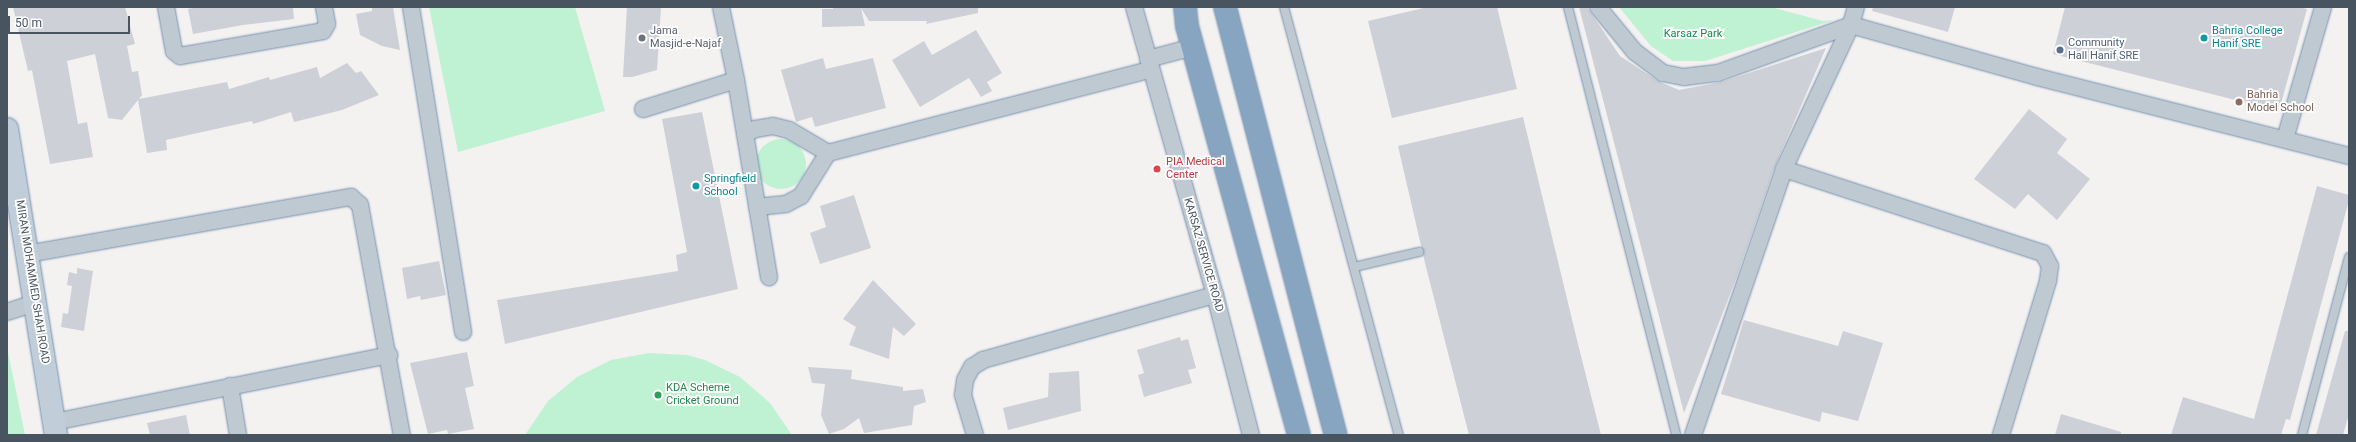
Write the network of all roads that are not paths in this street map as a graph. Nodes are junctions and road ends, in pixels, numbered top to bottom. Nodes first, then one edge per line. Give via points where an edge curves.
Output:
1 (166, 7) edge
2 (324, 7) edge
3 (411, 7) edge
4 (721, 7) edge
5 (1134, 7) edge
6 (1225, 7) edge
7 (1284, 7) edge
8 (1568, 7) edge
9 (1598, 7) edge
10 (1856, 7) edge
11 (2323, 7) edge
12 (1186, 22) edge
13 (1851, 25) junction
14 (1149, 65) junction
15 (736, 80) junction
16 (642, 109) dead end
17 (7, 129) edge
18 (745, 134) junction
19 (2285, 139) junction
20 (828, 153) junction
21 (2349, 156) edge
22 (1784, 170) junction
23 (757, 208) junction
24 (1419, 252) dead end
25 (27, 254) junction
26 (2349, 257) edge
27 (1354, 267) junction
28 (769, 277) dead end
29 (1215, 295) junction
30 (35, 304) junction
31 (7, 312) edge
32 (463, 332) dead end
33 (389, 355) junction
34 (230, 386) junction
35 (55, 429) edge
36 (238, 435) edge
37 (402, 435) edge
38 (975, 435) edge
39 (1251, 435) edge
40 (1299, 435) edge
41 (1336, 435) edge
42 (1399, 435) edge
43 (1676, 435) edge
44 (1693, 435) edge
45 (2002, 435) edge
46 (2302, 435) edge

1 - 2 street via 174,51 180,56 323,31 327,24
3 - 32 street
4 - 15 street
5 - 14 street, KARSAZ SERVICE ROAD
6 - 41 highway
7 - 27 lane
8 - 43 lane
9 - 13 street via 1634,52 1663,73 1684,77 1718,72
10 - 13 street
11 - 19 street
12 - 14 street
12 - 40 highway
13 - 19 street via 2037,77
13 - 22 street
14 - 20 street
14 - 29 street, KARSAZ SERVICE ROAD
15 - 16 street
15 - 18 street
17 - 25 street, MIRAN MOHAMMED SHAH ROAD
18 - 20 street via 755,129 773,126 788,130
18 - 23 street
19 - 21 street
20 - 23 street via 801,196 786,204
22 - 44 street
22 - 45 street via 2043,253 2050,266 2048,281
23 - 28 street
24 - 27 lane
25 - 30 street, MIRAN MOHAMMED SHAH ROAD
25 - 33 street via 351,197 360,205
26 - 46 lane
27 - 42 lane
29 - 38 street via 983,360 972,367 965,380 963,395
29 - 39 street, KARSAZ SERVICE ROAD
30 - 31 street
30 - 35 street, MIRAN MOHAMMED SHAH ROAD
33 - 34 street
33 - 37 street
34 - 35 street
34 - 36 street

